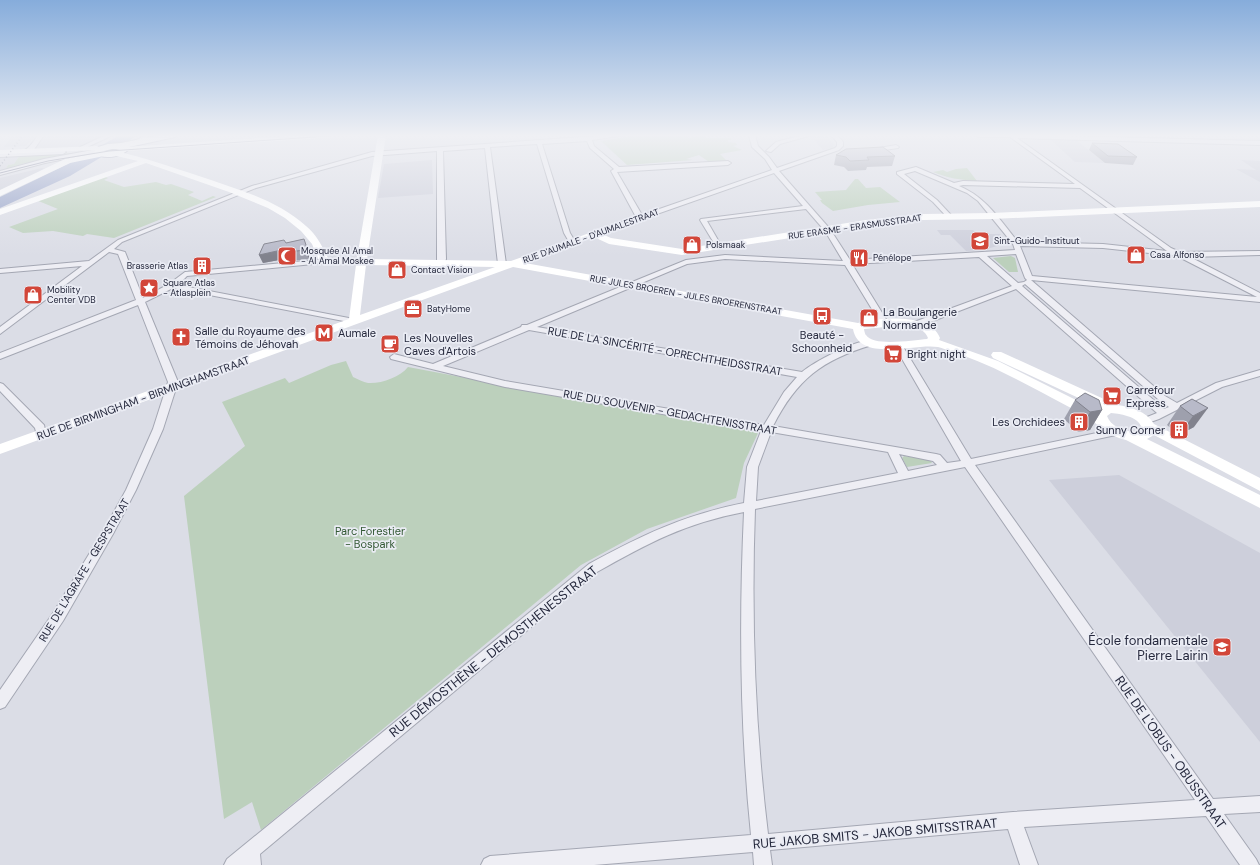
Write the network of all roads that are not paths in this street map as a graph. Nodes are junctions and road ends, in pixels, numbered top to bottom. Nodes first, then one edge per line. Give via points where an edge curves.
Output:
1 (37, 175) edge
2 (102, 175) edge
3 (189, 175) edge
4 (296, 175) edge
5 (376, 175) edge
6 (440, 175) edge
7 (491, 175) edge
8 (549, 175) edge
9 (616, 175) edge
10 (761, 175) edge
11 (781, 175) edge
12 (902, 175) edge
13 (931, 175) edge
14 (1065, 175) edge
15 (954, 185) junction
16 (1080, 186) junction
17 (0, 193) edge
18 (239, 193) junction
19 (1260, 204) edge
20 (808, 207) junction
21 (1115, 211) junction
22 (0, 212) edge
23 (949, 216) junction
24 (992, 216) junction
25 (641, 218) junction
26 (828, 230) junction
27 (595, 234) junction
28 (575, 242) junction
29 (1016, 244) junction
30 (719, 247) junction
31 (108, 250) junction
32 (1019, 252) junction
33 (1256, 253) edge
34 (980, 254) junction
35 (1177, 254) junction
36 (684, 257) junction
37 (1260, 257) edge
38 (324, 261) junction
39 (362, 261) junction
40 (848, 262) junction
41 (91, 263) junction
42 (441, 263) junction
43 (479, 264) junction
44 (502, 264) junction
45 (514, 264) junction
46 (0, 271) edge
47 (482, 275) junction
48 (1028, 280) junction
49 (630, 285) junction
50 (172, 286) junction
51 (1016, 286) junction
52 (1260, 296) edge
53 (1260, 300) edge
54 (141, 301) junction
55 (354, 321) junction
56 (885, 324) junction
57 (917, 324) junction
58 (525, 327) junction
59 (858, 327) junction
60 (0, 331) edge
61 (931, 338) junction
62 (869, 343) junction
63 (898, 345) junction
64 (0, 356) edge
65 (394, 357) dead end
66 (435, 366) junction
67 (1260, 373) edge
68 (804, 375) junction
69 (0, 386) edge
70 (171, 387) junction
71 (1175, 406) junction
72 (1112, 408) junction
73 (1163, 413) junction
74 (1101, 420) junction
75 (1147, 424) junction
76 (768, 429) junction
77 (1116, 432) junction
78 (41, 434) junction
79 (1131, 437) junction
80 (0, 449) edge
81 (892, 450) junction
82 (968, 462) junction
83 (944, 467) junction
84 (905, 476) junction
85 (1260, 484) edge
86 (1260, 502) edge
87 (750, 505) junction
88 (0, 702) edge
89 (1260, 804) edge
90 (1211, 808) junction
91 (1013, 820) junction
92 (760, 843) junction
93 (251, 858) edge
94 (232, 865) edge
95 (490, 865) edge
96 (763, 865) edge
97 (1029, 865) edge
98 (1250, 865) edge

1 - 17 street
2 - 22 street
3 - 18 street
4 - 18 street
5 - 39 street
6 - 42 street
7 - 44 street
8 - 28 street via 567,232 570,239
9 - 25 street
10 - 25 street, RUE D'AUMALE - D'AUMALESTRAAT
11 - 20 street
12 - 23 street via 935,201
13 - 15 street
14 - 16 street
15 - 16 street via 963,183
15 - 24 street via 980,200
16 - 21 street
18 - 31 street via 127,237
18 - 38 street via 268,204 294,220 313,240
19 - 21 street, RUE ERASME - ERASMUSSTRAAT
20 - 26 street
20 - 30 street via 703,220
21 - 24 street, RUE ERASME - ERASMUSSTRAAT
21 - 35 street
23 - 24 street, RUE ERASME - ERASMUSSTRAAT
23 - 26 street, RUE ERASME - ERASMUSSTRAAT via 900,219
24 - 29 street
25 - 27 street, RUE D'AUMALE - D'AUMALESTRAAT
26 - 30 street, RUE ERASME - ERASMUSSTRAAT
26 - 40 street
27 - 28 street, RUE D'AUMALE - D'AUMALESTRAAT
27 - 36 street, RUE ERASME - ERASMUSSTRAAT via 609,241
28 - 45 street, RUE D'AUMALE - D'AUMALESTRAAT
29 - 32 street
29 - 35 street via 1103,246
30 - 36 street, RUE ERASME - ERASMUSSTRAAT
31 - 41 street
31 - 54 street via 120,252
32 - 34 street
32 - 48 street
33 - 35 street
33 - 37 street
34 - 40 street
34 - 51 street
35 - 52 street
36 - 40 street
36 - 49 street
38 - 39 street
38 - 50 street via 185,274
39 - 42 street
39 - 55 street
40 - 56 street
41 - 46 street
41 - 60 street
42 - 43 street
43 - 44 street
43 - 47 street via 484,269
44 - 45 street
45 - 47 street, RUE D'AUMALE - D'AUMALESTRAAT
45 - 49 street, RUE JULES BROEREN - JULES BROERENSTRAAT
47 - 55 street, RUE D'AUMALE - D'AUMALESTRAAT
48 - 51 street
48 - 53 street
48 - 71 street via 1162,398
49 - 58 street
49 - 59 street, RUE JULES BROEREN - JULES BROERENSTRAAT
50 - 54 street
50 - 55 street
51 - 57 street
51 - 73 street
54 - 64 street
54 - 70 street via 173,382
55 - 70 street, RUE DE BIRMINGHAM - BIRMINGHAMSTRAAT
56 - 57 street, RUE JULES BROEREN - JULES BROERENSTRAAT
56 - 59 street, RUE JULES BROEREN - JULES BROERENSTRAAT
57 - 61 street via 926,327
58 - 66 street
58 - 68 street, RUE DE LA SINCÉRITÉ - OPRECHTHEIDSSTRAAT
59 - 62 street via 860,337
61 - 63 street
61 - 72 street via 1006,358
61 - 74 street via 939,344 985,359
62 - 63 street
62 - 68 street via 828,359
63 - 82 street, RUE DE L'OBUS - OBUSSTRAAT
65 - 66 street, RUE DU SOUVENIR - GEDACHTENISSTRAAT
66 - 76 street, RUE DU SOUVENIR - GEDACHTENISSTRAAT via 505,384
67 - 71 street via 1219,385
68 - 76 street via 781,403
69 - 78 street via 40,427
70 - 78 street, RUE DE BIRMINGHAM - BIRMINGHAMSTRAAT
70 - 88 street, RUE DE L'AGRAFE - GESPSTRAAT via 158,429 131,490 109,531 58,617
71 - 73 street
72 - 74 street via 1100,414
72 - 75 street via 1126,411
73 - 75 street
74 - 77 street
75 - 79 street via 1147,434
75 - 85 street
76 - 81 street, RUE DU SOUVENIR - GEDACHTENISSTRAAT
76 - 87 street via 753,465
77 - 79 street
77 - 82 street, RUE DÉMOSTHÈNE - DEMOSTHENESSTRAAT
78 - 80 street, RUE DE BIRMINGHAM - BIRMINGHAMSTRAAT
79 - 86 street
81 - 83 street, RUE DU SOUVENIR - GEDACHTENISSTRAAT via 936,458
81 - 84 street
82 - 83 street, RUE DÉMOSTHÈNE - DEMOSTHENESSTRAAT
82 - 90 street, RUE DE L'OBUS - OBUSSTRAAT
83 - 84 street, RUE DÉMOSTHÈNE - DEMOSTHENESSTRAAT
84 - 87 street, RUE DÉMOSTHÈNE - DEMOSTHENESSTRAAT
87 - 92 street via 748,625 751,719
87 - 93 street, RUE DÉMOSTHÈNE - DEMOSTHENESSTRAAT via 714,512 675,526 637,543 593,568 312,798
89 - 90 street, RUE JAKOB SMITS - JAKOB SMITSSTRAAT
90 - 91 street, RUE JAKOB SMITS - JAKOB SMITSSTRAAT
90 - 98 street, RUE DE L'OBUS - OBUSSTRAAT
91 - 92 street, RUE JAKOB SMITS - JAKOB SMITSSTRAAT
91 - 97 street
92 - 95 street, RUE JAKOB SMITS - JAKOB SMITSSTRAAT
92 - 96 street
93 - 94 street, RUE DÉMOSTHÈNE - DEMOSTHENESSTRAAT

